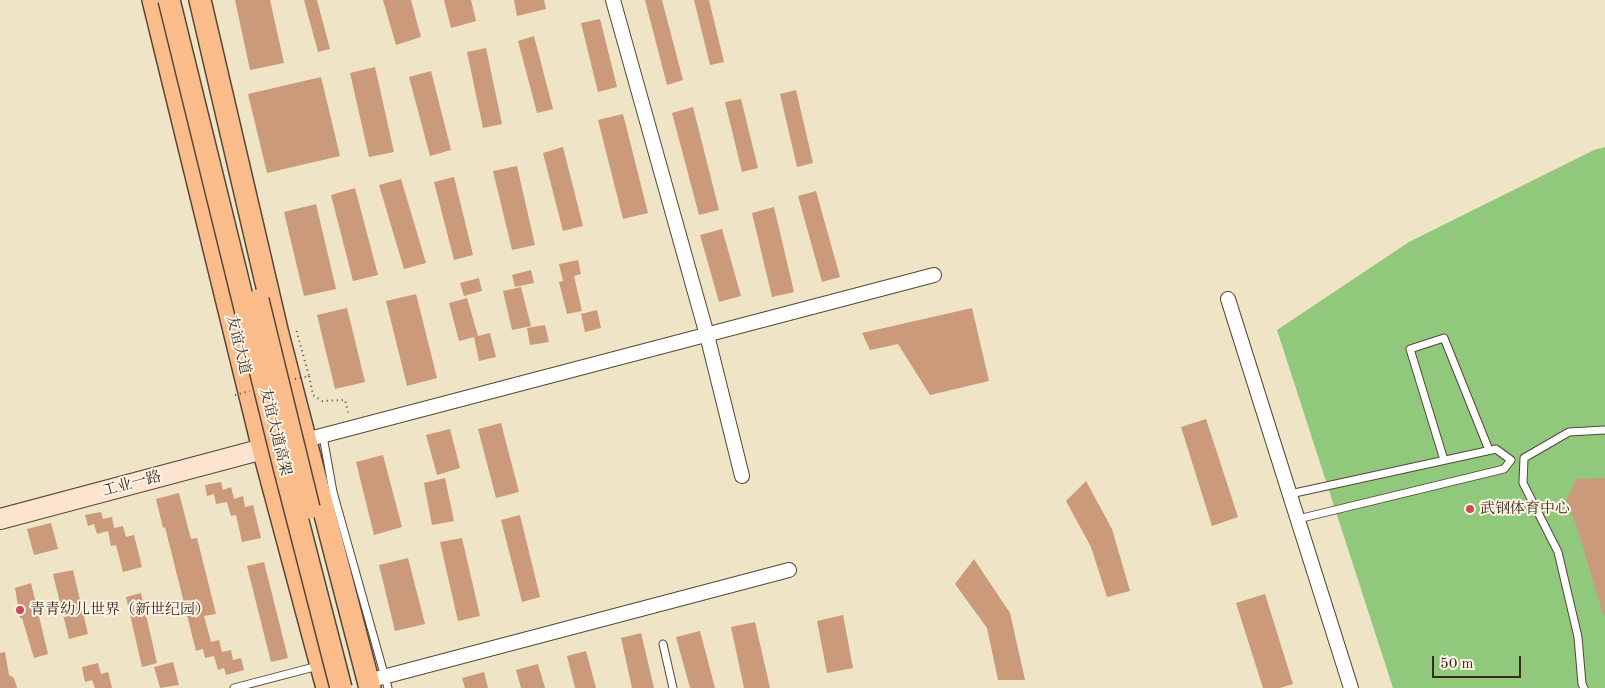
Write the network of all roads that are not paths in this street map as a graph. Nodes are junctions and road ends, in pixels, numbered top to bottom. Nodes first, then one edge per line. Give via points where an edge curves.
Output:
1 (154, 0) edge
2 (169, 0) edge
3 (613, 0) edge
4 (197, 1) edge
5 (934, 275) dead end
6 (1228, 299) dead end
7 (707, 335) junction
8 (1605, 430) edge
9 (315, 438) junction
10 (263, 449) junction
11 (1489, 450) junction
12 (1524, 458) junction
13 (1444, 460) junction
14 (1511, 460) junction
15 (742, 476) dead end
16 (1290, 494) junction
17 (0, 519) edge
18 (1298, 519) junction
19 (789, 570) dead end
20 (663, 644) dead end
21 (321, 665) junction
22 (373, 684) edge
23 (234, 688) edge
24 (327, 688) edge
25 (341, 688) edge
26 (673, 688) edge
27 (1351, 688) edge
28 (1584, 688) edge

1 - 10 main road, 友谊大道
2 - 25 main road, 友谊大道高架, bridge
3 - 7 street
4 - 9 main road via 278,334
4 - 22 main road, 友谊大道高架, bridge
5 - 7 street
6 - 16 street
7 - 9 street
7 - 15 street
8 - 12 lane via 1570,432
9 - 10 street
9 - 22 main road
10 - 17 main road, 工业一路
10 - 21 main road, 友谊大道
11 - 13 lane
11 - 13 lane via 1444,338 1410,349
11 - 14 lane via 1496,449
12 - 14 lane
12 - 28 lane via 1523,483 1558,552 1578,637
13 - 16 lane
14 - 18 lane via 1504,468
16 - 18 street
18 - 27 street
19 - 22 street
20 - 26 lane
21 - 23 lane
21 - 24 main road, 友谊大道

